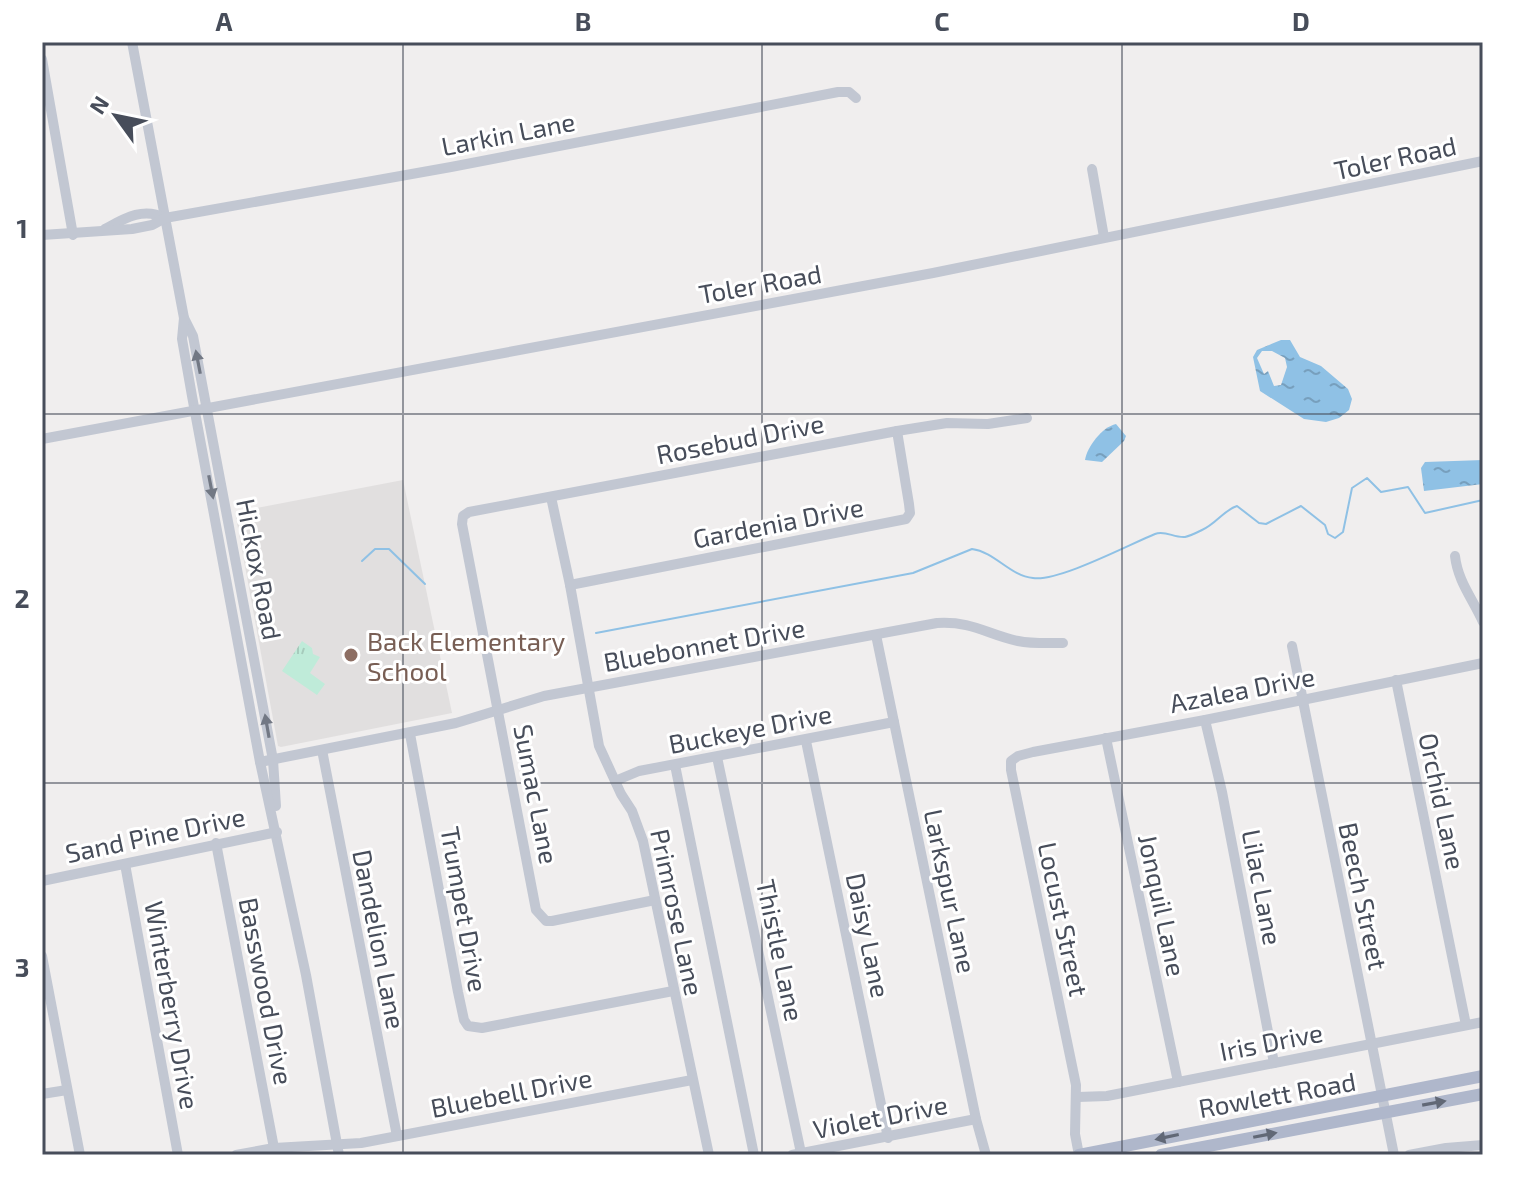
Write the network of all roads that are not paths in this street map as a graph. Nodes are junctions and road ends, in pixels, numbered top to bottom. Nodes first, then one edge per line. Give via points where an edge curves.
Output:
1 (132, 42) edge
2 (42, 59) edge
3 (856, 98) dead end
4 (1483, 161) edge
5 (1092, 169) dead end
6 (165, 218) junction
7 (42, 235) edge
8 (73, 235) junction
9 (1104, 237) junction
10 (201, 410) junction
11 (1027, 418) dead end
12 (897, 431) junction
13 (42, 439) edge
14 (551, 497) junction
15 (463, 516) joint
16 (1455, 556) dead end
17 (234, 584) junction
18 (570, 585) junction
19 (232, 602) junction
20 (1483, 622) edge
21 (876, 635) junction
22 (1063, 643) dead end
23 (1292, 646) dead end
24 (1483, 663) edge
25 (257, 673) junction
26 (1396, 680) junction
27 (587, 687) junction
28 (1301, 699) junction
29 (498, 708) junction
30 (1205, 720) junction
31 (894, 722) junction
32 (410, 734) junction
33 (1106, 738) junction
34 (806, 741) junction
35 (322, 750) junction
36 (717, 757) junction
37 (273, 760) junction
38 (1011, 761) joint
39 (260, 762) junction
40 (675, 765) junction
41 (615, 781) junction
42 (277, 832) junction
43 (216, 843) junction
44 (125, 864) junction
45 (42, 881) edge
46 (655, 900) junction
47 (42, 956) edge
48 (673, 991) junction
49 (1483, 1022) edge
50 (1466, 1025) junction
51 (1372, 1044) junction
52 (1274, 1063) junction
53 (1483, 1076) edge
54 (692, 1080) junction
55 (1178, 1082) junction
56 (67, 1090) junction
57 (1077, 1091) junction
58 (42, 1094) edge
59 (1483, 1094) edge
60 (1381, 1097) junction
61 (1385, 1112) junction
62 (976, 1119) junction
63 (397, 1136) junction
64 (888, 1138) junction
65 (1483, 1145) edge
66 (274, 1148) junction
67 (339, 1151) edge
68 (797, 1154) edge
69 (80, 1155) edge
70 (178, 1155) edge
71 (236, 1155) edge
72 (709, 1155) edge
73 (754, 1155) edge
74 (986, 1155) edge
75 (1079, 1155) edge
76 (1161, 1155) edge
77 (1394, 1155) edge
78 (1409, 1155) edge

1 - 6 street, Hickox Road
2 - 8 street
3 - 6 street, Larkin Lane via 838,92
4 - 9 street, Toler Road
5 - 9 street
6 - 8 street, Larkin Lane via 153,212 129,215 104,230
6 - 10 street, Hickox Road via 184,318 193,336
7 - 8 street, Larkin Lane
9 - 10 street, Toler Road
10 - 13 street, Toler Road
10 - 17 street, Hickox Road
11 - 12 street, Rosebud Drive
12 - 14 street, Rosebud Drive
12 - 18 street, Gardenia Drive via 910,513 901,521
14 - 15 street, Rosebud Drive
14 - 18 street, Primrose Lane
15 - 29 street, Sumac Lane
16 - 20 street
17 - 19 street, Hickox Road
17 - 25 street, Hickox Road
18 - 27 street, Primrose Lane
19 - 25 street via 246,668
19 - 39 street, Hickox Road
21 - 22 street, Bluebonnet Drive via 956,622 1014,640
21 - 27 street, Bluebonnet Drive
21 - 31 street, Larkspur Lane
23 - 28 street, Beech Street
24 - 26 street, Azalea Drive
37 -> 25 street, Hickox Road
26 - 28 street, Azalea Drive
26 - 50 street, Orchid Lane
27 - 29 street, Bluebonnet Drive
27 - 41 street, Primrose Lane via 599,746
28 - 30 street, Azalea Drive
28 - 51 street, Beech Street
29 - 32 street, Bluebonnet Drive
29 - 46 street, Sumac Lane via 541,917 552,921
30 - 33 street, Azalea Drive
30 - 52 street, Lilac Lane
31 - 34 street, Buckeye Drive
31 - 62 street, Larkspur Lane
32 - 35 street, Bluebonnet Drive
32 - 48 street, Trumpet Drive via 468,1026 482,1028
33 - 38 street, Azalea Drive
33 - 55 street, Jonquil Lane
34 - 36 street, Buckeye Drive
34 - 64 street, Daisy Lane
35 - 37 street, Bluebonnet Drive
35 - 63 street, Dandelion Lane
36 - 40 street, Buckeye Drive
36 - 68 street, Thistle Lane
37 - 39 street, Bluebonnet Drive
37 - 42 street, Hickox Road
38 - 57 street, Locust Street
39 - 42 street, Hickox Road
40 - 41 street, Buckeye Drive
40 - 73 street
41 - 46 street, Primrose Lane via 643,841
42 - 43 street, Sand Pine Drive
42 - 67 street, Hickox Road
43 - 44 street, Sand Pine Drive
43 - 66 street, Basswood Drive
44 - 45 street, Sand Pine Drive
44 - 70 street, Winterberry Drive
46 - 48 street, Primrose Lane
47 - 56 street
48 - 54 street, Primrose Lane
49 - 50 street, Iris Drive
50 - 51 street, Iris Drive
51 - 52 street, Iris Drive
51 - 60 street, Beech Street
52 - 55 street, Iris Drive
53 - 60 main road, Rowlett Road
54 - 63 street, Bluebell Drive
54 - 72 street, Primrose Lane
55 - 57 street, Iris Drive via 1107,1096
56 - 58 street
56 - 69 street
57 - 75 street, Locust Street
61 -> 59 main road, Rowlett Road
60 - 61 street, Beech Street
60 -> 75 main road, Rowlett Road
76 -> 61 main road, Rowlett Road
61 - 77 street, Beech Street
62 - 64 street, Violet Drive
62 - 74 street, Larkspur Lane
63 - 67 street, Bluebell Drive
64 - 68 street, Violet Drive
65 - 78 street
66 - 67 street, Bluebell Drive via 312,1144
66 - 71 street, Bluebell Drive

